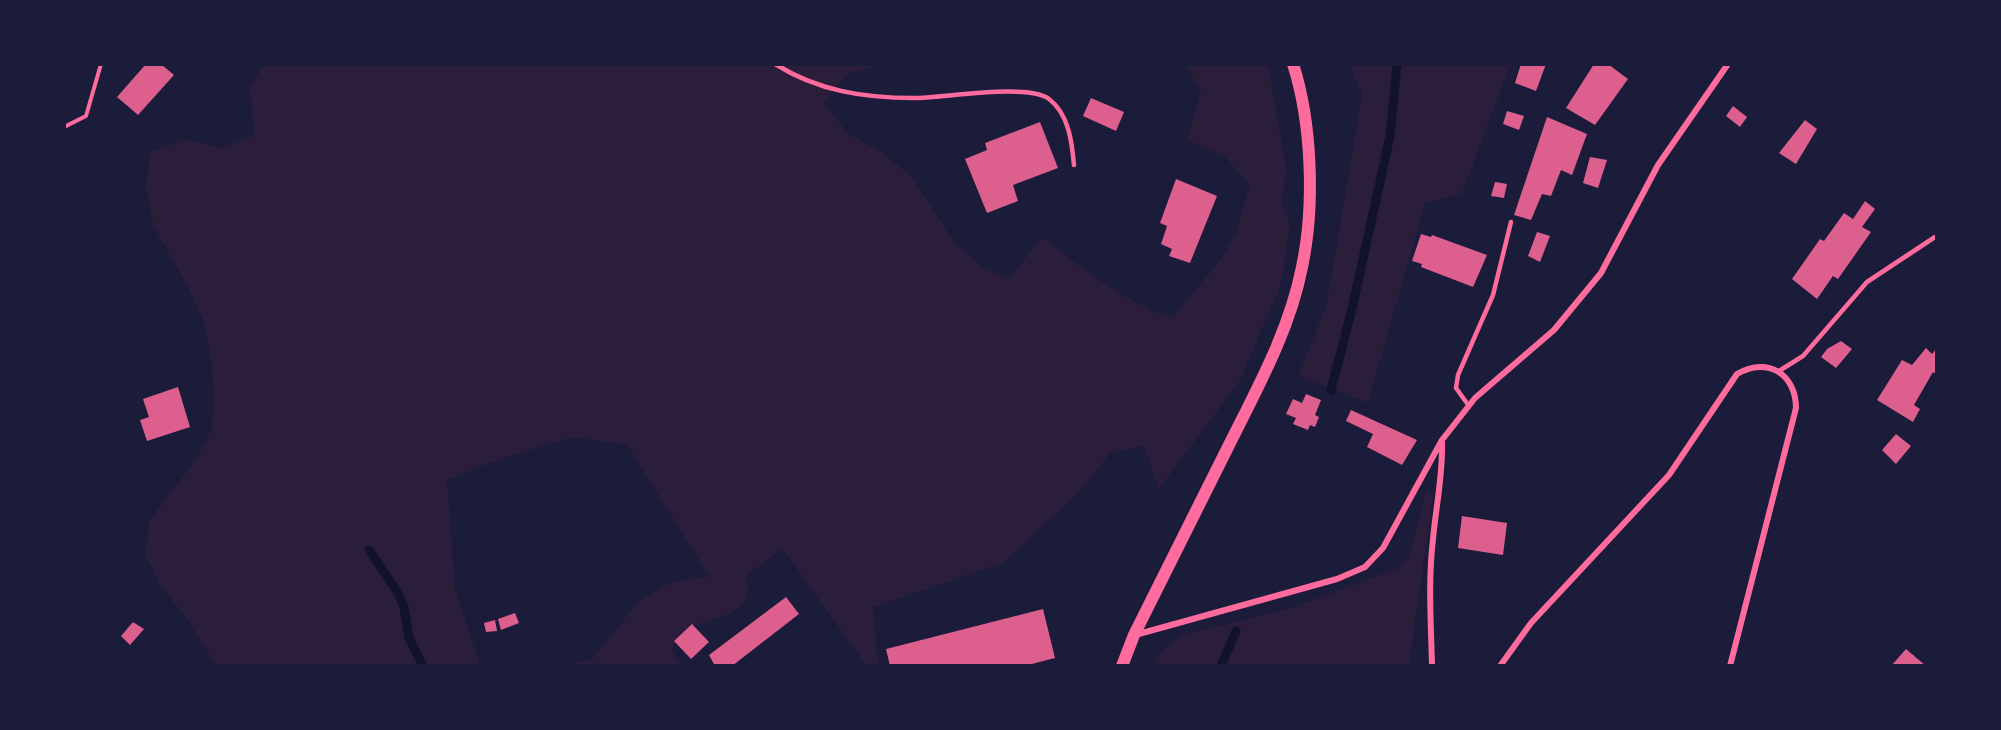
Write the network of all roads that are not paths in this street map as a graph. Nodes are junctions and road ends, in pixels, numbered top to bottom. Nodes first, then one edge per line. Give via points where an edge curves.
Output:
1 (775, 64) edge
2 (1293, 64) edge
3 (1728, 64) edge
4 (1074, 165) dead end
5 (1511, 222) dead end
6 (1935, 237) dead end
7 (1779, 371) junction
8 (1469, 406) junction
9 (1442, 440) junction
10 (1134, 635) junction
11 (1122, 666) edge
12 (1432, 666) edge
13 (1500, 666) edge
14 (1730, 666) edge

1 - 4 lane via 795,77 848,95 914,98 1030,92 1049,99 1063,114
2 - 10 main road via 1302,91 1309,157 1302,267 1282,334
3 - 8 street via 1658,165 1601,273 1554,330
5 - 8 lane via 1493,295 1458,375 1456,388
6 - 7 lane via 1867,282 1803,356
7 - 13 street via 1758,366 1737,374 1669,475 1531,623
7 - 14 street via 1793,387 1796,408
8 - 9 street
9 - 10 street via 1383,548 1365,567 1337,579
9 - 12 street via 1443,470 1432,541
10 - 11 main road

